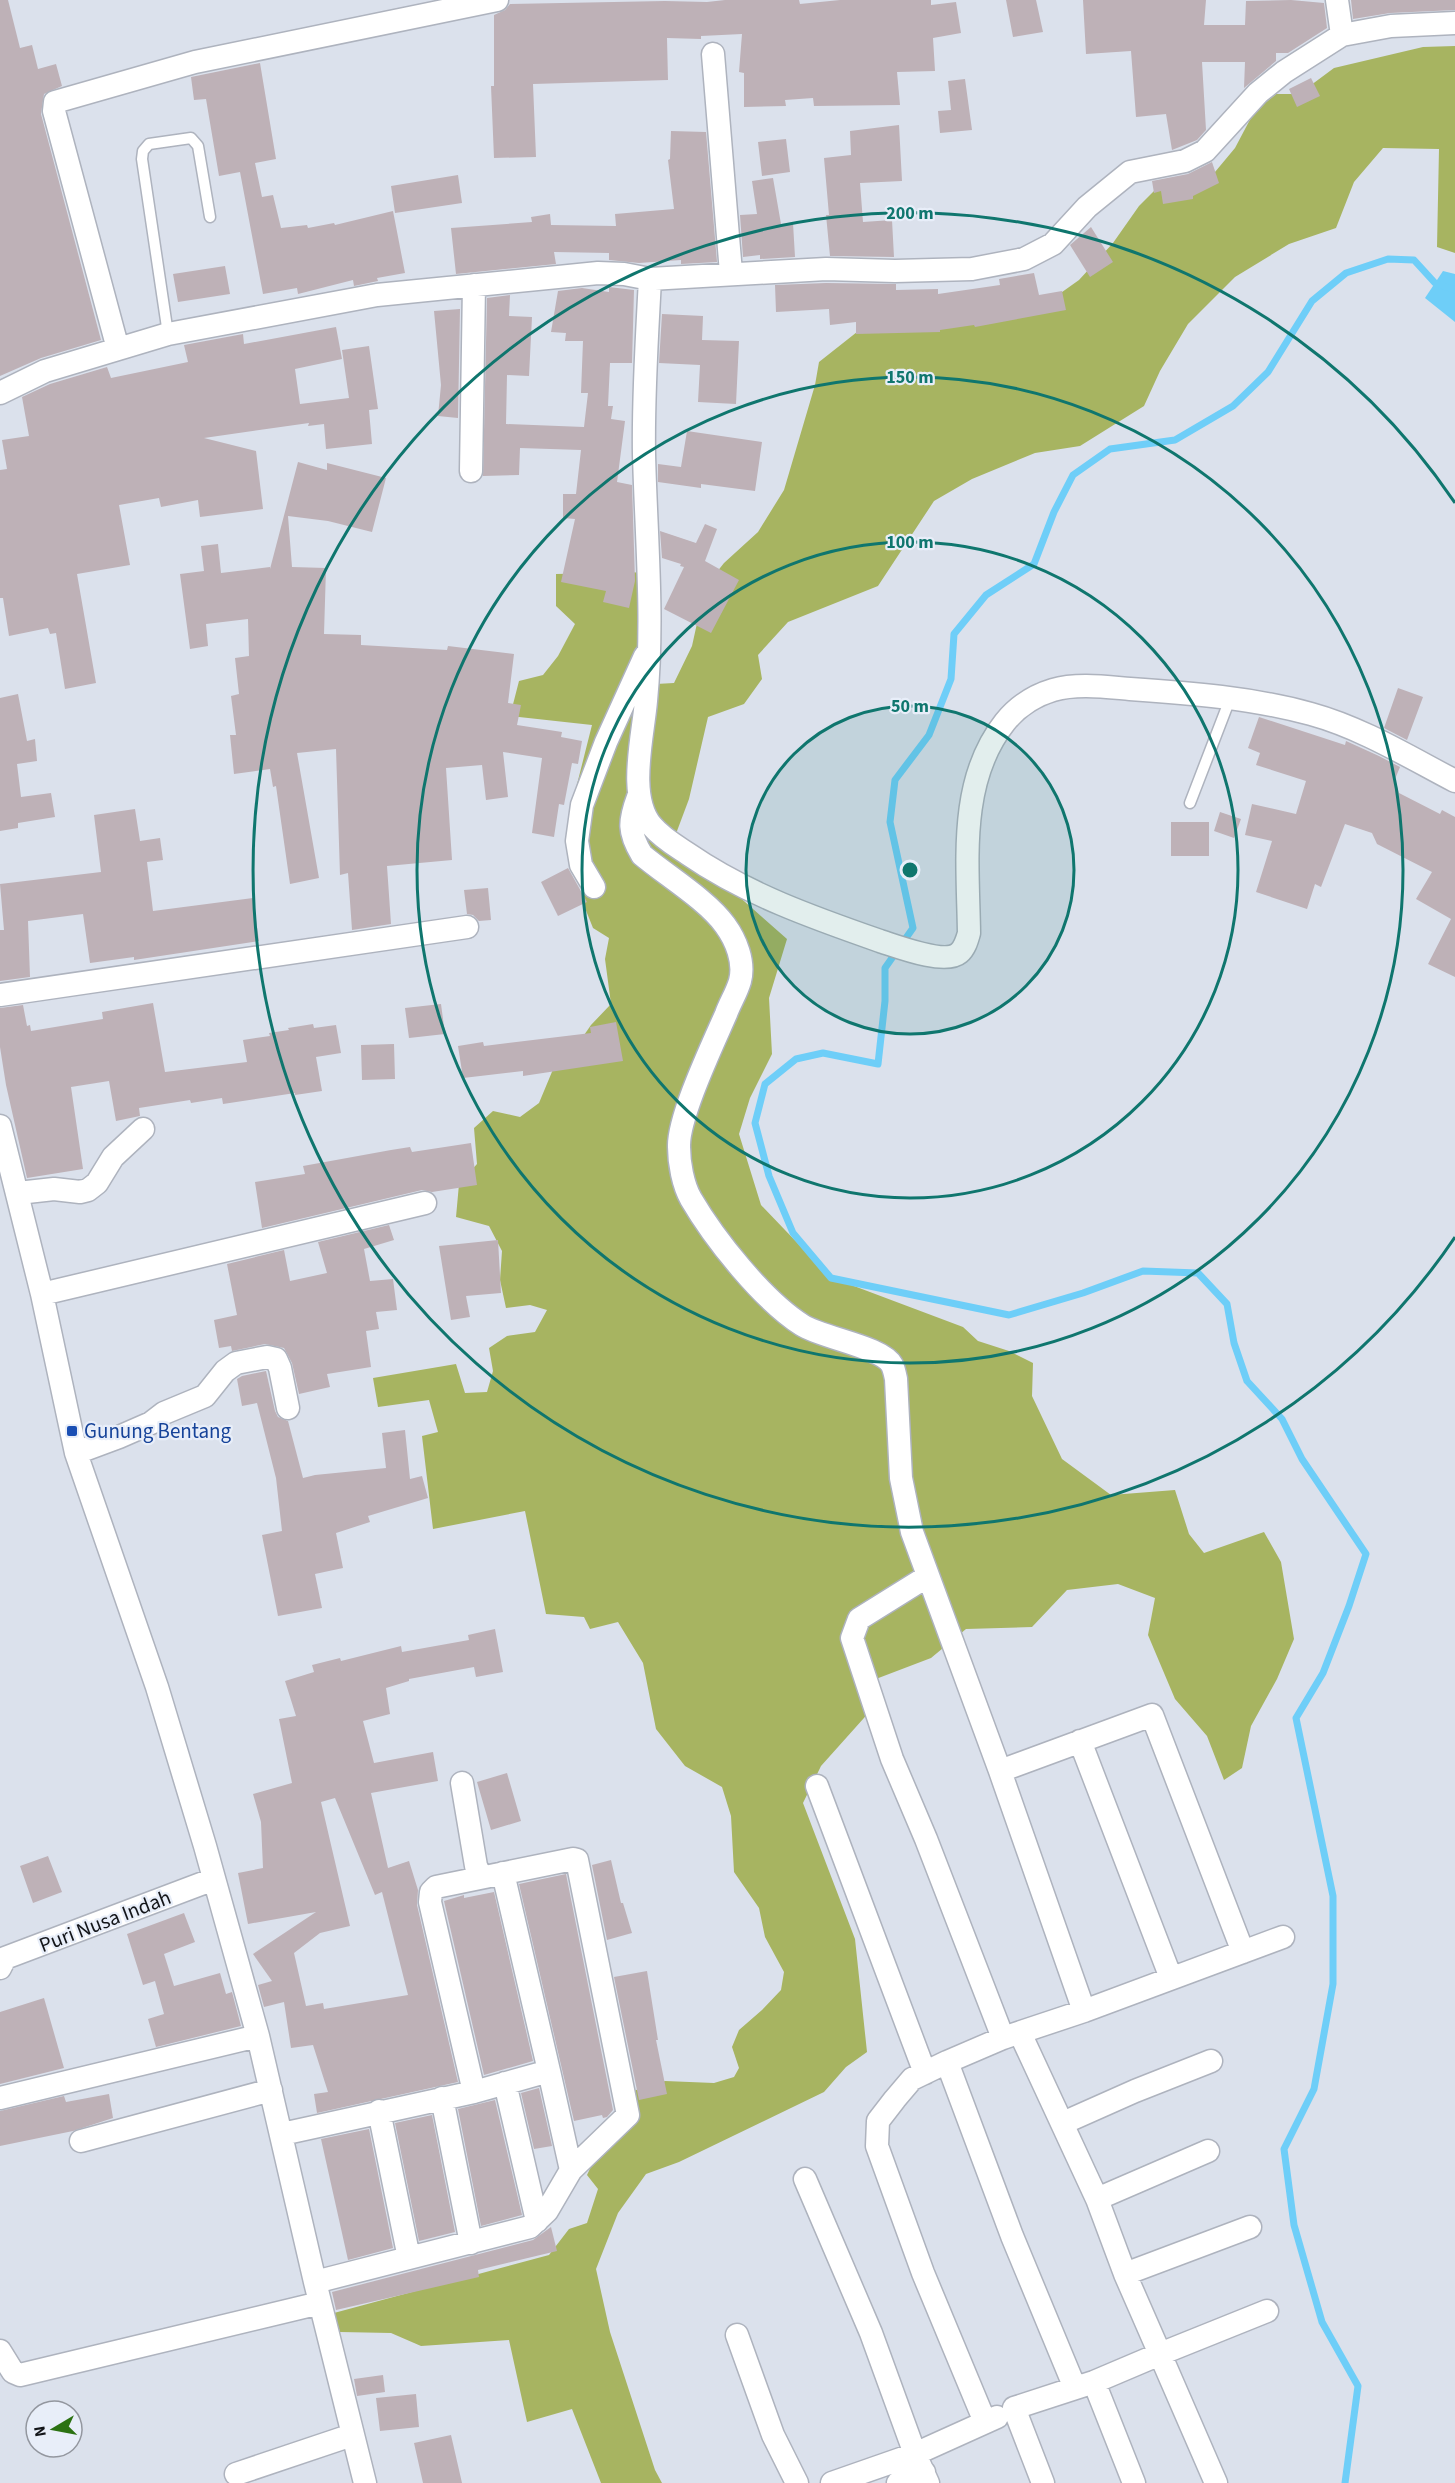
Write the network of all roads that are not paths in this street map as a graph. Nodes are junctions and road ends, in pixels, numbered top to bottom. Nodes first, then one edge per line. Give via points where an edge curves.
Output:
1 (497, 0) edge
2 (1337, 0) edge
3 (1455, 23) edge
4 (1342, 35) junction
5 (712, 54) dead end
6 (210, 217) dead end
7 (731, 273) junction
8 (650, 279) junction
9 (474, 285) junction
10 (168, 334) junction
11 (118, 349) junction
12 (0, 393) edge
13 (471, 471) dead end
14 (649, 647) junction
15 (1230, 699) junction
16 (1455, 781) edge
17 (638, 797) junction
18 (1190, 803) dead end
19 (594, 887) dead end
20 (467, 927) dead end
21 (0, 995) edge
22 (0, 1126) edge
23 (143, 1130) dead end
24 (18, 1193) junction
25 (424, 1203) dead end
26 (42, 1294) junction
27 (288, 1408) dead end
28 (76, 1453) junction
29 (928, 1576) junction
30 (1080, 1741) junction
31 (1000, 1771) junction
32 (462, 1783) dead end
33 (817, 1786) dead end
34 (503, 1873) junction
35 (481, 1877) junction
36 (214, 1879) junction
37 (1283, 1937) dead end
38 (1243, 1952) junction
39 (2, 1959) edge
40 (1171, 1978) junction
41 (1084, 2011) junction
42 (1012, 2035) junction
43 (258, 2036) junction
44 (1211, 2061) dead end
45 (947, 2062) junction
46 (549, 2071) junction
47 (925, 2073) junction
48 (504, 2083) junction
49 (271, 2090) junction
50 (474, 2092) junction
51 (0, 2098) edge
52 (442, 2098) junction
53 (379, 2111) junction
54 (1062, 2123) junction
55 (282, 2134) junction
56 (81, 2141) dead end
57 (1208, 2151) dead end
58 (571, 2170) junction
59 (805, 2178) dead end
60 (1097, 2199) junction
61 (537, 2221) junction
62 (1250, 2227) dead end
63 (471, 2243) junction
64 (409, 2258) junction
65 (1125, 2274) junction
66 (317, 2293) junction
67 (1267, 2311) dead end
68 (737, 2335) dead end
69 (0, 2351) edge
70 (1160, 2354) junction
71 (1085, 2385) junction
72 (1014, 2408) junction
73 (985, 2422) junction
74 (352, 2435) junction
75 (922, 2470) edge
76 (236, 2474) dead end
77 (365, 2483) edge
78 (796, 2483) edge
79 (832, 2483) edge
80 (898, 2483) edge
81 (1043, 2483) edge
82 (1134, 2483) edge
83 (1216, 2483) edge

1 - 11 street via 195,63 55,102 54,111
2 - 4 street
3 - 4 street via 1391,26
4 - 7 street via 1258,93 1205,151 1185,161 1130,172 1087,207 1053,244 1024,260 972,269
5 - 7 street
6 - 10 lane via 195,142 191,138 148,144 142,159
7 - 8 street
8 - 9 street via 598,273
8 - 14 street via 644,404
9 - 10 street via 377,295
9 - 13 street
10 - 11 street
11 - 12 street via 45,371
14 - 17 street
14 - 19 street via 582,805 577,841 581,864
15 - 16 street via 1311,714 1383,743
15 - 17 street via 1102,687 1056,689 1031,698 1004,724 981,764 970,812 969,933 954,957 920,953 881,941 766,898 664,838 651,825
15 - 18 lane
17 - 29 street via 630,822 642,855 710,908 726,925 740,952 741,979 684,1119 678,1145 689,1196 706,1224 786,1314 824,1337 867,1349 892,1364 901,1478 912,1532
20 - 21 street
22 - 24 street
23 - 24 street via 113,1158 88,1190
24 - 26 street
25 - 26 street
26 - 28 street
27 - 28 street via 276,1359 236,1363 205,1396 129,1433
28 - 36 street via 158,1688
29 - 31 street
29 - 42 street via 859,1620 852,1638 892,1759
30 - 31 street
30 - 38 street via 1152,1715
30 - 40 street
31 - 41 street
32 - 35 street
33 - 47 street
34 - 35 street
34 - 46 street
34 - 58 street via 573,1859 582,1873 628,2110 626,2118
35 - 50 street via 436,1887 430,1898
36 - 39 street, Puri Nusa Indah
36 - 43 street
37 - 38 street
38 - 40 street
40 - 41 street
41 - 42 street
42 - 45 street
42 - 54 street
43 - 49 street
43 - 51 street
44 - 54 street
45 - 47 street
45 - 71 street via 1012,2236
46 - 48 street
46 - 58 street
47 - 73 street via 912,2079 878,2121 877,2146 923,2273
48 - 50 street
48 - 61 street
49 - 55 street
49 - 56 street
50 - 52 street
52 - 53 street
52 - 63 street
53 - 55 street
53 - 64 street
54 - 60 street
55 - 66 street
57 - 60 street
58 - 61 street
59 - 75 street via 871,2333
60 - 65 street
61 - 63 street via 520,2230
62 - 65 street
63 - 64 street
64 - 66 street
65 - 70 street
66 - 69 street via 20,2375 13,2372
66 - 74 street
67 - 70 street
68 - 78 street via 773,2435
70 - 71 street
70 - 83 street
71 - 72 street
71 - 82 street
72 - 73 street
72 - 81 street
73 - 75 street
74 - 76 street
74 - 77 street
75 - 79 street
75 - 80 street

